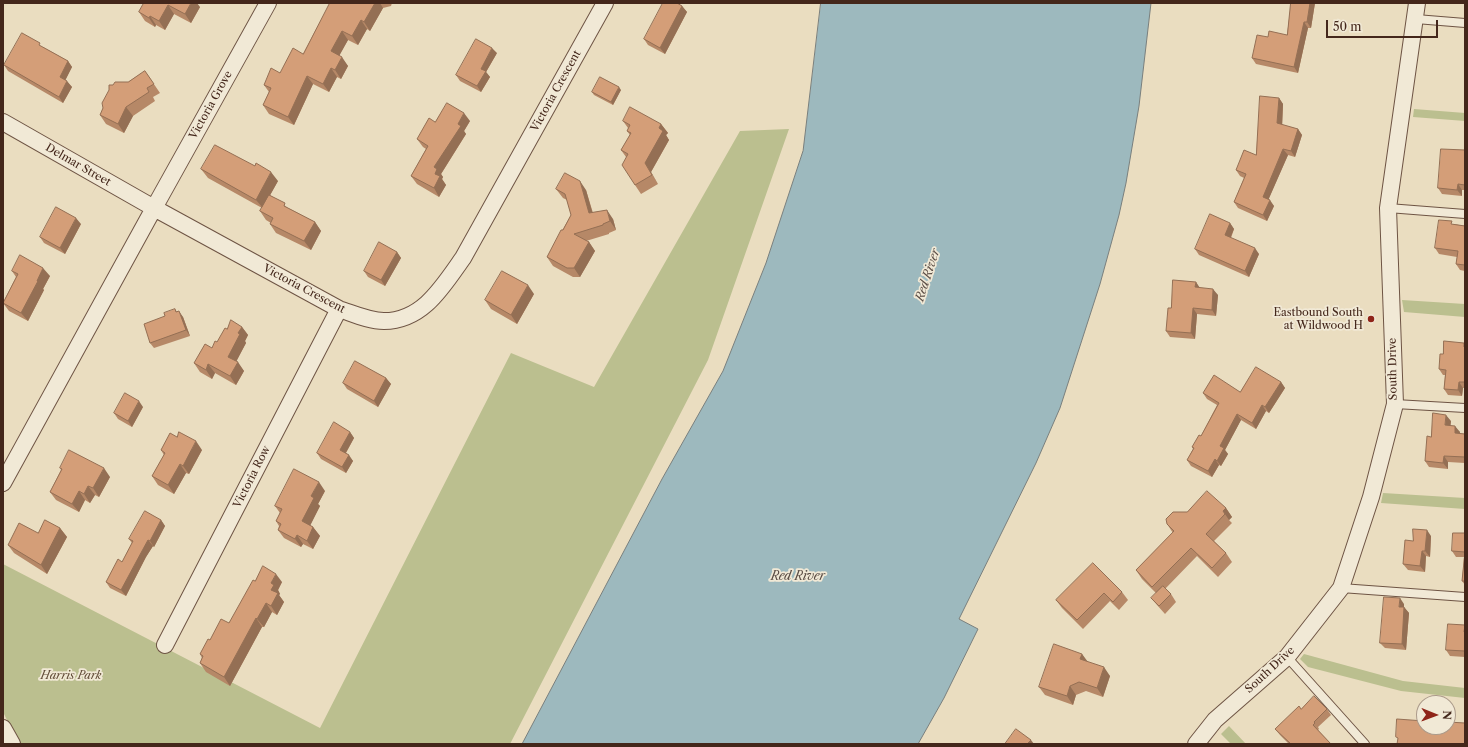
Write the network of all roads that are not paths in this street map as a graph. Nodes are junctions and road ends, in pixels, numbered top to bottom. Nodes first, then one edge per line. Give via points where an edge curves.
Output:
1 (268, 3) edge
2 (605, 3) edge
3 (1417, 3) edge
4 (1416, 19) junction
5 (1465, 23) edge
6 (3, 122) edge
7 (154, 208) junction
8 (1388, 208) junction
9 (1465, 214) edge
10 (339, 309) junction
11 (1395, 404) junction
12 (1465, 408) edge
13 (3, 483) edge
14 (1341, 588) junction
15 (1465, 597) edge
16 (165, 645) dead end
17 (1287, 657) junction
18 (3, 728) edge
19 (12, 744) edge
20 (1196, 744) edge
21 (1365, 744) edge

1 - 7 street, Victoria Grove
2 - 10 street, Victoria Crescent via 463,258 443,286 429,302 409,316 398,320 366,319
3 - 4 street, South Drive
4 - 5 lane
4 - 8 street, South Drive
6 - 7 street, Delmar Street
7 - 10 street, Victoria Crescent
7 - 13 street
8 - 9 lane
8 - 11 street, South Drive
10 - 16 street, Victoria Row
11 - 12 lane
11 - 14 street, South Drive via 1371,497
14 - 15 lane
14 - 17 street, South Drive
17 - 20 street, South Drive via 1215,720
17 - 21 lane
18 - 19 street

